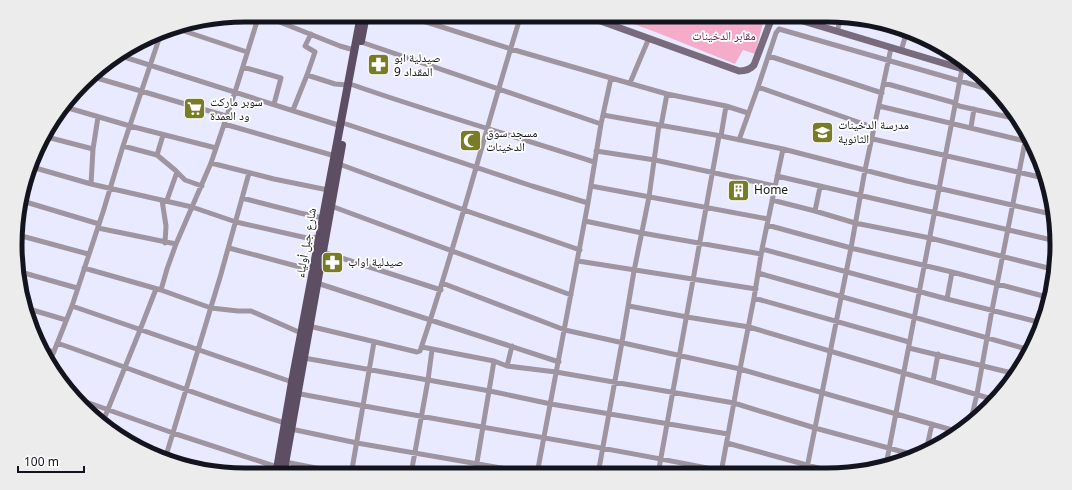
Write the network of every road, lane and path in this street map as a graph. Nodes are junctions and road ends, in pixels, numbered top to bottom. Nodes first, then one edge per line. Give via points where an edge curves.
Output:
1 (258, 22) edge
2 (279, 22) edge
3 (360, 22) edge
4 (361, 22) edge
5 (426, 22) edge
6 (519, 22) edge
7 (604, 22) edge
8 (770, 22) edge
9 (807, 22) edge
10 (840, 22) edge
11 (184, 31) edge
12 (837, 31) junction
13 (311, 34) junction
14 (906, 37) edge
15 (649, 38) junction
16 (159, 40) edge
17 (361, 42) junction
18 (891, 48) junction
19 (511, 49) junction
20 (354, 50) junction
21 (902, 51) junction
22 (247, 52) junction
23 (769, 56) junction
24 (125, 57) edge
25 (888, 61) junction
26 (150, 65) junction
27 (243, 67) junction
28 (962, 69) junction
29 (965, 70) edge
30 (307, 75) junction
31 (97, 78) edge
32 (611, 78) junction
33 (960, 81) junction
34 (630, 83) junction
35 (884, 83) junction
36 (350, 85) junction
37 (758, 87) junction
38 (986, 89) edge
39 (498, 90) junction
40 (141, 92) junction
41 (235, 92) junction
42 (882, 93) junction
43 (667, 94) junction
44 (955, 103) junction
45 (274, 104) junction
46 (726, 106) junction
47 (879, 106) junction
48 (69, 108) edge
49 (974, 109) junction
50 (293, 110) junction
51 (748, 113) junction
52 (603, 115) junction
53 (226, 116) junction
54 (98, 117) junction
55 (1009, 117) edge
56 (952, 123) junction
57 (224, 124) junction
58 (601, 124) junction
59 (343, 125) junction
60 (130, 126) junction
61 (660, 126) junction
62 (488, 127) junction
63 (971, 127) junction
64 (875, 128) junction
65 (164, 135) junction
66 (720, 136) junction
67 (50, 137) edge
68 (873, 139) junction
69 (1023, 139) edge
70 (738, 140) junction
71 (1026, 144) edge
72 (123, 146) junction
73 (216, 148) junction
74 (93, 149) junction
75 (783, 149) junction
76 (596, 151) junction
77 (157, 156) junction
78 (946, 156) junction
79 (337, 160) junction
80 (655, 160) junction
81 (594, 162) junction
82 (211, 163) junction
83 (477, 167) junction
84 (36, 168) edge
85 (865, 170) junction
86 (177, 172) junction
87 (712, 172) junction
88 (1019, 172) junction
89 (249, 173) junction
90 (777, 176) junction
91 (1039, 177) edge
92 (334, 178) junction
93 (91, 184) junction
94 (202, 186) junction
95 (591, 186) junction
96 (775, 186) junction
97 (820, 186) junction
98 (940, 188) junction
99 (111, 189) junction
100 (328, 190) junction
101 (649, 196) junction
102 (861, 196) junction
103 (242, 198) junction
104 (164, 200) junction
105 (772, 200) junction
106 (26, 202) edge
107 (588, 203) junction
108 (1012, 204) junction
109 (331, 206) junction
110 (192, 207) junction
111 (706, 207) junction
112 (464, 210) junction
113 (815, 211) junction
114 (934, 213) junction
115 (1048, 213) edge
116 (323, 218) junction
117 (768, 219) junction
118 (585, 221) junction
119 (236, 222) junction
120 (855, 223) junction
121 (767, 225) junction
122 (98, 226) junction
123 (1008, 230) junction
124 (642, 233) junction
125 (22, 236) edge
126 (320, 237) junction
127 (930, 238) junction
128 (1050, 240) edge
129 (165, 243) junction
130 (701, 243) junction
131 (176, 244) junction
132 (229, 248) junction
133 (851, 248) junction
134 (580, 250) junction
135 (452, 251) junction
136 (761, 251) junction
137 (323, 252) junction
138 (88, 254) junction
139 (1003, 257) junction
140 (578, 261) junction
141 (924, 265) junction
142 (84, 268) junction
143 (1049, 268) edge
144 (314, 269) junction
145 (634, 271) junction
146 (846, 272) junction
147 (952, 272) junction
148 (24, 273) edge
149 (758, 273) junction
150 (693, 278) junction
151 (317, 283) junction
152 (442, 283) junction
153 (998, 284) junction
154 (77, 288) junction
155 (159, 289) junction
156 (756, 289) junction
157 (441, 290) junction
158 (919, 292) junction
159 (571, 295) junction
160 (841, 296) junction
161 (1044, 296) edge
162 (754, 298) junction
163 (947, 299) junction
164 (72, 306) junction
165 (629, 306) junction
166 (211, 308) junction
167 (32, 310) edge
168 (992, 310) junction
169 (687, 317) junction
170 (914, 317) junction
171 (66, 320) junction
172 (431, 321) junction
173 (836, 321) junction
174 (1036, 322) edge
175 (309, 326) junction
176 (749, 327) junction
177 (140, 330) junction
178 (565, 330) junction
179 (301, 333) junction
180 (988, 337) junction
181 (374, 342) junction
182 (622, 342) junction
183 (57, 343) junction
184 (909, 345) junction
185 (512, 346) junction
186 (422, 347) junction
187 (1024, 348) edge
188 (49, 350) edge
189 (198, 350) junction
190 (432, 350) junction
191 (830, 351) junction
192 (54, 352) junction
193 (938, 354) junction
194 (680, 355) junction
195 (52, 356) edge
196 (304, 358) junction
197 (494, 361) junction
198 (559, 362) junction
199 (507, 366) junction
200 (982, 366) junction
201 (125, 367) junction
202 (740, 368) junction
203 (369, 370) junction
204 (556, 372) junction
205 (904, 372) junction
206 (1010, 373) edge
207 (428, 380) junction
208 (933, 381) junction
209 (292, 382) junction
210 (615, 382) junction
211 (185, 390) junction
212 (673, 391) junction
213 (294, 392) junction
214 (490, 392) junction
215 (822, 392) junction
216 (977, 394) junction
217 (989, 398) edge
218 (86, 402) edge
219 (734, 403) junction
220 (551, 404) junction
221 (363, 407) junction
222 (108, 410) junction
223 (896, 413) junction
224 (972, 414) edge
225 (609, 415) junction
226 (421, 417) junction
227 (104, 418) edge
228 (285, 423) junction
229 (932, 424) junction
230 (668, 425) junction
231 (482, 427) junction
232 (815, 428) junction
233 (291, 429) junction
234 (951, 430) edge
235 (173, 433) junction
236 (728, 434) junction
237 (544, 438) junction
238 (357, 443) junction
239 (728, 443) junction
240 (928, 444) edge
241 (602, 448) junction
242 (890, 449) junction
243 (415, 453) junction
244 (906, 453) edge
245 (167, 454) edge
246 (661, 458) junction
247 (887, 459) edge
248 (286, 462) junction
249 (477, 464) junction
250 (807, 465) junction
251 (269, 468) edge
252 (278, 468) edge
253 (285, 468) edge
254 (316, 468) edge
255 (353, 468) edge
256 (411, 468) edge
257 (476, 468) edge
258 (501, 468) edge
259 (538, 468) edge
260 (599, 468) edge
261 (659, 468) edge
262 (704, 468) edge
263 (722, 468) edge
264 (807, 468) edge
265 (818, 468) edge

1 - 22 street
2 - 13 street
3 - 20 main road, شارع جبل أولياء
4 - 17 main road, شارع جبل أولياء
5 - 19 street
6 - 19 street
7 - 15 street
8 - 15 street via 754,65 742,71
9 - 12 street
10 - 12 street
11 - 22 street
12 - 18 street
13 - 20 street
13 - 30 street via 306,47 315,51
14 - 21 street
15 - 34 street
16 - 26 street
17 - 36 main road, شارع جبل أولياء
17 - 39 street
18 - 21 street
18 - 25 street
19 - 32 street
19 - 39 street
20 - 36 main road, شارع جبل أولياء
21 - 28 street
22 - 27 street
23 - 25 street via 779,29
23 - 37 street
23 - 42 street
24 - 26 street
25 - 33 street
25 - 35 street
26 - 40 street
26 - 41 street
27 - 41 street
27 - 45 street via 280,78
28 - 29 street
28 - 33 street
30 - 36 street via 335,84
30 - 50 street
31 - 40 street
32 - 34 street
32 - 52 street
33 - 38 street
33 - 44 street
34 - 43 street
35 - 42 street
35 - 44 street
36 - 59 main road, شارع جبل أولياء
36 - 62 street
37 - 51 street
37 - 64 street
39 - 58 street
39 - 62 street
40 - 53 street
40 - 60 street
41 - 45 street
41 - 53 street
42 - 47 street
43 - 46 street
43 - 61 street
44 - 49 street
44 - 56 street
45 - 50 street
46 - 51 street
46 - 66 street
47 - 56 street
47 - 64 street
48 - 54 street
49 - 55 street
49 - 63 street
50 - 59 street
51 - 70 street
52 - 58 street
52 - 61 street
53 - 57 street
54 - 60 street
54 - 74 street
56 - 63 street
56 - 78 street
57 - 73 street
57 - 79 street
58 - 76 street
59 - 79 main road, شارع جبل أولياء
59 - 83 street
60 - 65 street
60 - 72 street
61 - 66 street
61 - 80 street
62 - 81 street
62 - 83 street
63 - 69 street
64 - 68 street
65 - 73 street
65 - 77 street
66 - 70 street
66 - 87 street
67 - 74 street
68 - 78 street
68 - 85 street
70 - 75 street
71 - 88 street
72 - 77 street
72 - 99 street
73 - 82 street
74 - 93 street
75 - 85 street
75 - 90 street
76 - 80 street
76 - 81 street
77 - 86 street
78 - 88 street
78 - 98 street
79 - 92 main road, شارع جبل أولياء
79 - 112 street
80 - 87 street
80 - 101 street
81 - 95 street
82 - 89 street
82 - 94 street
83 - 107 street
83 - 112 street
84 - 93 street
85 - 98 street
85 - 102 street
86 - 94 street via 185,180
86 - 104 street
87 - 96 street
87 - 111 street
88 - 91 street
88 - 108 street
89 - 100 street
89 - 103 street
90 - 96 street
90 - 97 street
92 - 100 main road, شارع جبل أولياء
92 - 109 main road, شارع جبل أولياء
93 - 99 street
94 - 110 street
95 - 101 street
95 - 107 street
96 - 105 street
97 - 102 street
97 - 113 street
98 - 108 street
98 - 114 street
99 - 104 street
99 - 122 street
100 - 116 main road, شارع جبل أولياء
101 - 111 street
101 - 124 street
102 - 114 street
102 - 120 street
103 - 116 street
103 - 119 street
104 - 110 street
104 - 129 street
105 - 113 street
105 - 117 street
106 - 122 street
107 - 118 street
108 - 115 street
108 - 123 street
109 - 135 street
109 - 137 main road, شارع جبل أولياء
110 - 119 street
110 - 131 street
111 - 117 street
111 - 130 street
112 - 134 street
112 - 135 street
113 - 120 street
114 - 123 street
114 - 127 street
116 - 126 main road, شارع جبل أولياء
117 - 121 street
118 - 124 street
118 - 134 street
119 - 126 street via 307,238
119 - 132 street
120 - 127 street
120 - 133 street
121 - 133 street
121 - 136 street
122 - 129 street
122 - 138 street
123 - 128 street
123 - 139 street
124 - 130 street
124 - 145 street
125 - 138 street
126 - 144 main road, شارع جبل أولياء
127 - 139 street
127 - 141 street
129 - 131 street
130 - 136 street
130 - 150 street
131 - 155 street
132 - 144 street via 300,268
132 - 166 street
133 - 141 street
133 - 146 street
134 - 140 street
135 - 152 street
135 - 159 street
136 - 146 street
136 - 149 street
137 - 151 main road, شارع جبل أولياء
137 - 157 street
138 - 142 street
139 - 143 street
139 - 153 street
140 - 145 street
140 - 159 street
141 - 147 street
141 - 158 street
142 - 154 street
142 - 155 street
144 - 179 main road, شارع جبل أولياء
145 - 150 street
145 - 165 street
146 - 158 street
146 - 160 street
147 - 153 street
147 - 163 street
148 - 154 street
149 - 156 street
149 - 160 street
150 - 156 street
150 - 169 street
151 - 172 street
151 - 175 main road, شارع جبل أولياء
152 - 157 street
152 - 178 street
153 - 161 street
153 - 168 street
154 - 164 street
155 - 166 street
155 - 177 street
156 - 162 street
157 - 172 street
158 - 163 street
158 - 170 street
159 - 178 street
160 - 170 street
160 - 173 street
162 - 173 street
162 - 176 street
163 - 168 street
164 - 171 street
164 - 177 street
165 - 169 street
165 - 182 street
166 - 179 street via 251,311
166 - 189 street
167 - 171 street
168 - 174 street
168 - 180 street
169 - 176 street
169 - 194 street
170 - 180 street
170 - 184 street
171 - 183 street
172 - 185 street
172 - 186 street
173 - 184 street
173 - 191 street
175 - 181 street
175 - 196 main road, شارع جبل أولياء
176 - 191 street
176 - 202 street
177 - 189 street
177 - 201 street
178 - 182 street
178 - 198 street
179 - 209 main road, شارع جبل أولياء
180 - 187 street
180 - 200 street
181 - 186 street via 417,352
181 - 203 street
182 - 194 street
182 - 210 street
183 - 192 street
183 - 201 street
184 - 193 street
184 - 205 street
185 - 198 street
185 - 199 street
186 - 190 street
188 - 192 street
189 - 209 street
189 - 211 street
190 - 197 street
190 - 207 street
191 - 205 street
191 - 215 street
192 - 195 street
193 - 200 street
193 - 208 street
194 - 202 street
194 - 212 street
196 - 203 street
196 - 213 main road, شارع جبل أولياء
197 - 199 street
197 - 214 street
198 - 204 street
199 - 204 street
200 - 206 street
200 - 216 street
201 - 211 street
201 - 222 street
202 - 215 street
202 - 219 street
203 - 207 street
203 - 221 street
204 - 210 street
204 - 220 street
205 - 208 street
205 - 223 street
207 - 214 street
207 - 226 street
208 - 216 street
209 - 213 main road, شارع جبل أولياء
210 - 212 street
210 - 225 street
211 - 228 street
211 - 235 street
212 - 219 street
212 - 230 street
213 - 221 street
213 - 228 main road, شارع جبل أولياء
213 - 233 main road, شارع جبل أولياء
214 - 220 street
214 - 231 street
215 - 223 street
215 - 232 street
216 - 217 street
216 - 224 street
218 - 222 street
219 - 232 street
219 - 236 street
220 - 225 street
220 - 237 street
221 - 226 street
221 - 238 street
222 - 227 street
222 - 235 street
223 - 229 street
223 - 242 street
225 - 230 street
225 - 241 street
226 - 231 street
226 - 243 street
228 - 252 main road, شارع جبل أولياء
229 - 234 street
229 - 240 street
230 - 236 street
230 - 246 street
231 - 237 street
231 - 249 street
232 - 242 street
232 - 250 street
233 - 238 street
233 - 248 main road, شارع جبل أولياء
235 - 245 street
235 - 251 street
236 - 239 street
237 - 241 street
237 - 259 street
238 - 243 street
238 - 255 street
239 - 250 street
239 - 263 street
241 - 246 street
241 - 260 street
242 - 244 street
242 - 247 street
243 - 249 street
243 - 256 street
246 - 261 street
246 - 262 street
248 - 253 main road, شارع جبل أولياء
248 - 254 street
249 - 257 street
249 - 258 street
250 - 264 street
250 - 265 street

